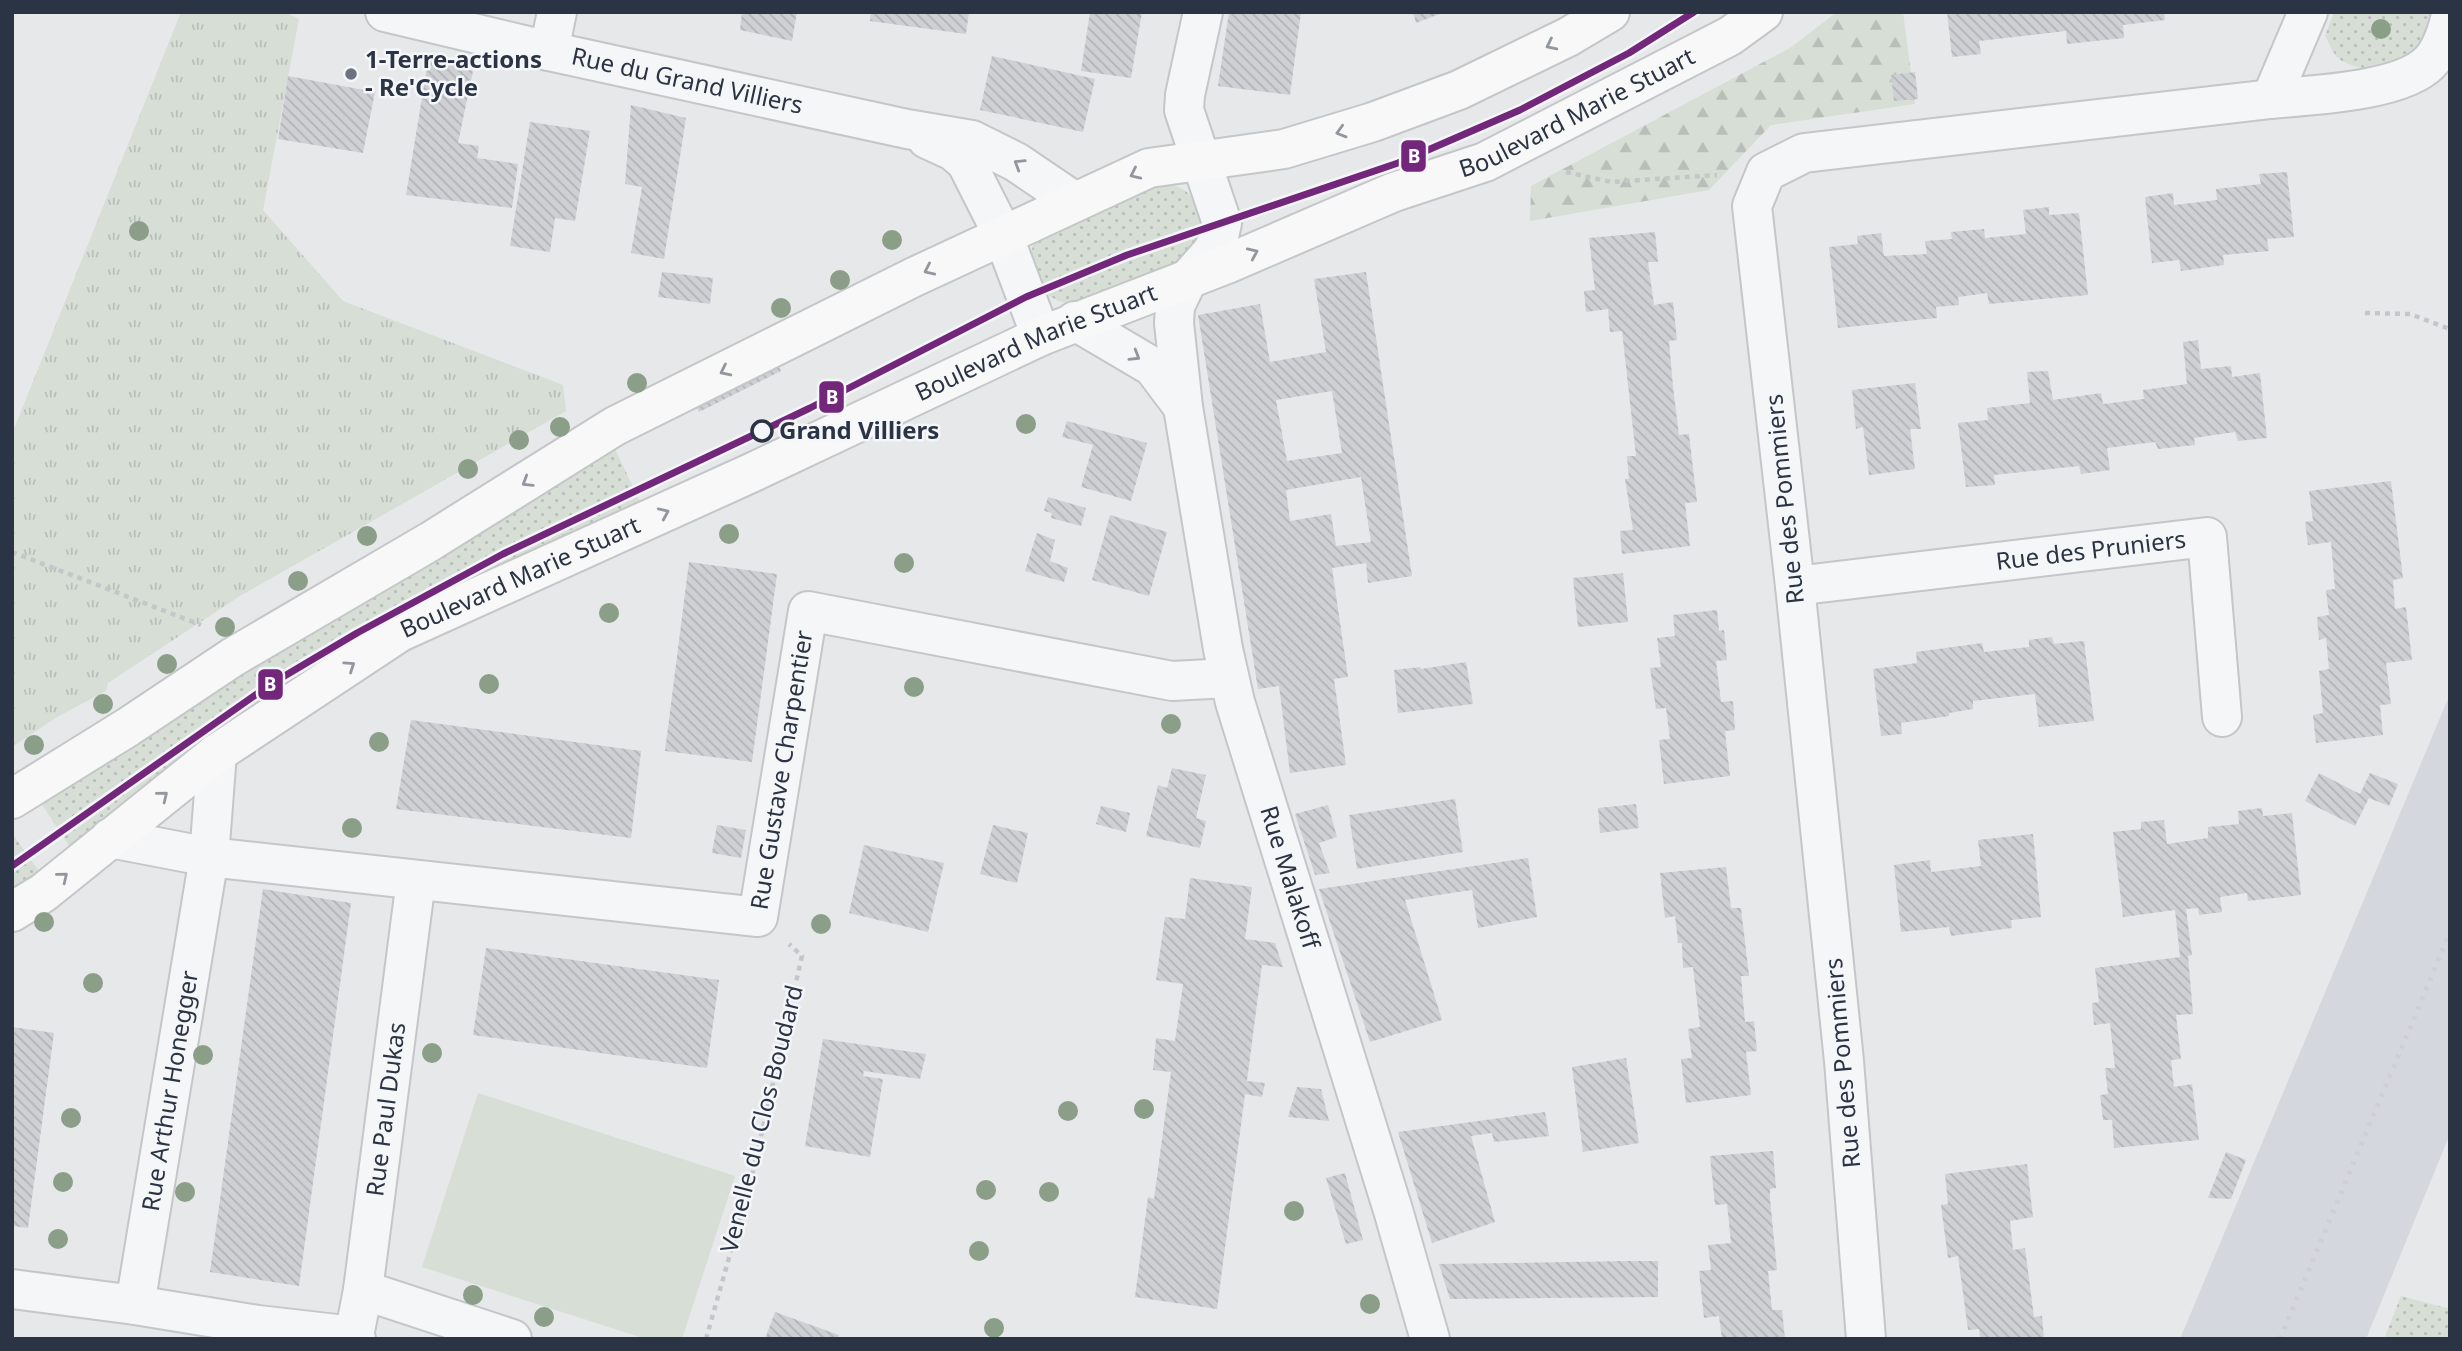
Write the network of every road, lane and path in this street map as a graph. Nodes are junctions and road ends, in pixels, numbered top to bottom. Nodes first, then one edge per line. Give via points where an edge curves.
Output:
1 (385, 12) edge
2 (557, 12) edge
3 (1203, 12) edge
4 (1611, 12) edge
5 (1763, 12) edge
6 (2308, 12) edge
7 (2450, 19) edge
8 (549, 51) junction
9 (2271, 99) junction
10 (906, 129) junction
11 (1202, 162) junction
12 (1559, 170) dead end
13 (1766, 172) junction
14 (1075, 202) junction
15 (1003, 235) junction
16 (1188, 279) junction
17 (2365, 313) dead end
18 (1075, 321) junction
19 (2450, 329) edge
20 (1041, 336) junction
21 (1183, 407) junction
22 (12, 552) edge
23 (1795, 586) junction
24 (212, 630) dead end
25 (1229, 678) junction
26 (2222, 717) dead end
27 (218, 753) junction
28 (12, 799) edge
29 (110, 838) junction
30 (208, 858) junction
31 (416, 880) junction
32 (12, 912) edge
33 (758, 917) junction
34 (12, 1289) edge
35 (363, 1290) junction
36 (135, 1305) junction
37 (257, 1332) edge
38 (355, 1337) edge
39 (503, 1338) edge
40 (706, 1339) edge
41 (1430, 1339) edge
42 (1866, 1339) edge

1 - 8 street, Rue du Grand Villiers
2 - 8 street
3 - 11 street, Rue Malakoff via 1184,110
4 -> 11 main road via 1459,90 1373,122 1284,149
16 -> 5 main road, Boulevard Marie Stuart via 1394,192 1485,162 1730,36
6 - 9 street
7 - 9 street via 2444,40 2428,64 2400,79 2364,90
8 - 10 street, Rue du Grand Villiers
9 - 13 street via 1804,153
14 -> 10 street, Rue du Grand Villiers via 1016,162 972,140
10 - 15 street, Rue du Grand Villiers via 953,151 965,162
11 -> 14 main road via 1149,168
11 - 16 street, Rue Malakoff via 1222,223 1211,253
12 - 13 path via 1611,182
13 - 23 street, Rue des Pommiers via 1752,206
14 - 15 main road
15 - 20 street, Rue du Grand Villiers
15 -> 28 main road via 615,426 233,657
16 - 18 main road, Boulevard Marie Stuart
16 - 21 street, Rue Malakoff via 1175,306 1174,323
17 - 19 path via 2410,314
18 - 20 main road, Boulevard Marie Stuart
18 -> 21 street, Rue Malakoff via 1153,368
27 -> 20 main road, Boulevard Marie Stuart via 400,632
21 - 25 street, Rue Malakoff
22 - 24 path
23 - 26 street, Rue des Pruniers via 2207,537
23 - 42 street, Rue des Pommiers via 1844,1061
25 - 33 street, Rue Gustave Charpentier via 1172,681 808,611
25 - 41 street, Rue Malakoff
29 -> 27 main road, Boulevard Marie Stuart
27 - 30 street, Rue Arthur Honegger
29 - 30 street, Rue Gustave Charpentier
32 -> 29 main road, Boulevard Marie Stuart via 43,893
30 - 31 street, Rue Gustave Charpentier
30 - 36 street, Rue Arthur Honegger
31 - 33 street, Rue Gustave Charpentier
31 - 35 street, Rue Paul Dukas
33 - 40 path, Venelle du Clos Boudard via 802,956 751,1180
34 - 36 street
35 - 38 street, Rue Paul Dukas
35 - 39 street
36 - 37 street
37 - 38 street

